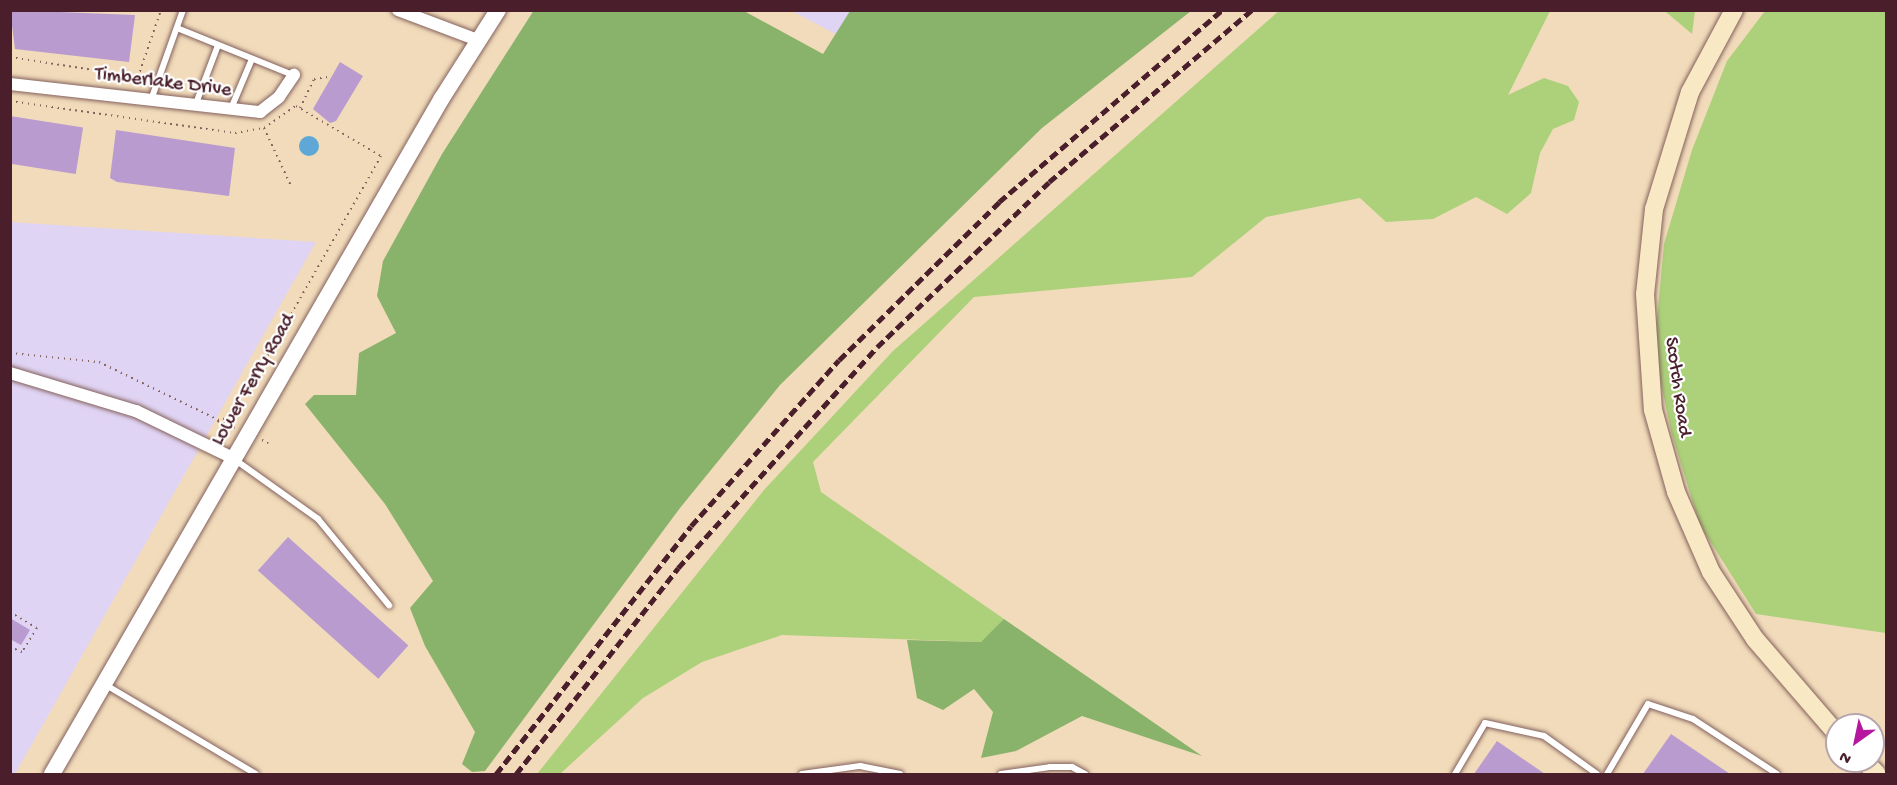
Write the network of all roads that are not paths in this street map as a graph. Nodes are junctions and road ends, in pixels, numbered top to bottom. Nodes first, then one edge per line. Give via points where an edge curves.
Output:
1 (183, 10) edge
2 (398, 10) edge
3 (498, 10) edge
4 (1734, 10) edge
5 (177, 28) junction
6 (478, 40) junction
7 (218, 45) junction
8 (252, 59) junction
9 (294, 75) joint
10 (10, 84) edge
11 (151, 101) junction
12 (195, 107) junction
13 (230, 111) junction
14 (10, 373) edge
15 (233, 458) junction
16 (389, 605) dead end
17 (105, 685) junction
18 (1825, 720) edge
19 (52, 774) edge
20 (256, 774) edge
21 (802, 774) edge
22 (900, 774) edge
23 (1001, 774) edge
24 (1084, 774) edge
25 (1455, 774) edge
26 (1597, 774) edge
27 (1607, 774) edge
28 (1777, 774) edge

1 - 5 lane
2 - 6 street
3 - 6 street, Lower Ferry Road
4 - 18 main road, Scotch Road via 1705,59 1676,127 1651,228 1646,313 1653,410 1676,492 1711,572 1755,639
5 - 7 lane
5 - 11 lane
6 - 15 street, Lower Ferry Road
7 - 8 lane
7 - 12 lane
8 - 9 lane
8 - 13 lane
9 - 13 street, Timberlake Drive via 260,112
10 - 11 street, Timberlake Drive
11 - 12 street, Timberlake Drive
12 - 13 street, Timberlake Drive
14 - 15 street via 136,411
15 - 16 lane via 318,519
15 - 17 street, Lower Ferry Road
17 - 19 street, Lower Ferry Road
17 - 20 lane
21 - 22 lane via 860,766
23 - 24 lane via 1050,766 1072,767
25 - 26 lane via 1485,723 1544,735
27 - 28 lane via 1648,704 1693,719

